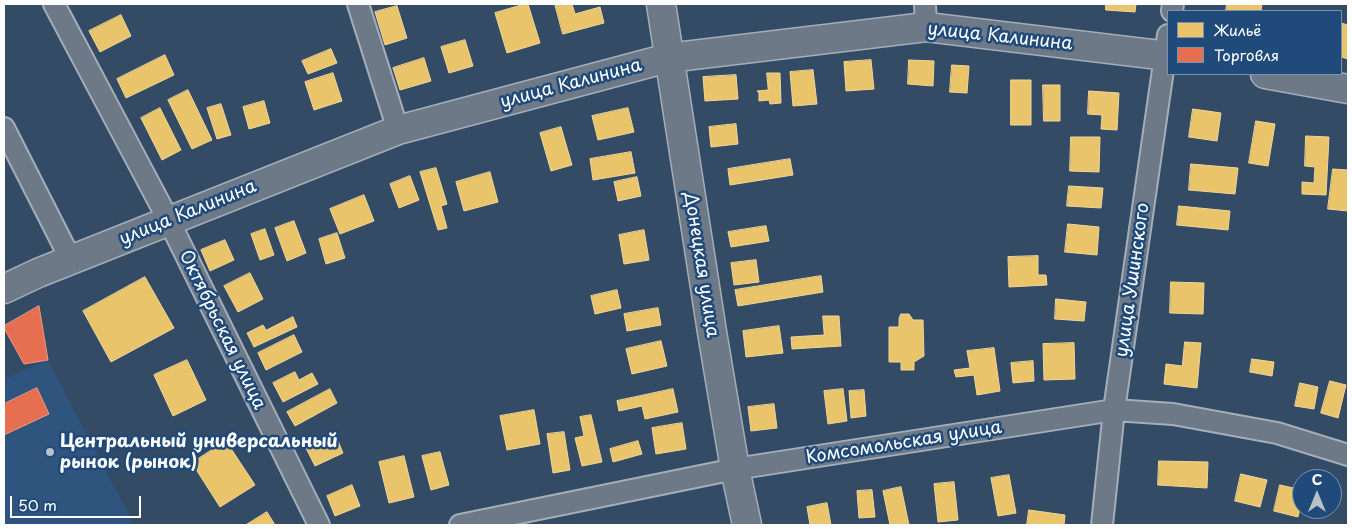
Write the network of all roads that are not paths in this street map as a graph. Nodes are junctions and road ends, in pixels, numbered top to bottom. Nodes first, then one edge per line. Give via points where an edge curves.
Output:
1 (54, 4) edge
2 (358, 4) edge
3 (661, 4) edge
4 (926, 15) edge
5 (1167, 49) edge
6 (668, 58) junction
7 (1271, 75) edge
8 (1348, 89) edge
9 (4, 128) edge
10 (398, 130) junction
11 (168, 221) junction
12 (71, 260) junction
13 (4, 289) edge
14 (1114, 410) junction
15 (1348, 455) edge
16 (735, 469) junction
17 (319, 525) edge
18 (460, 525) edge
19 (747, 525) edge
20 (1102, 525) edge

1 - 11 street, Октябрьская улица
2 - 10 street
3 - 6 street, Донецкая улица
4 - 5 street, улица Калинина
4 - 6 street, улица Калинина
5 - 14 street, улица Ушинского
6 - 10 street, улица Калинина
6 - 16 street, Донецкая улица
7 - 8 street
9 - 12 street
10 - 11 street, улица Калинина
11 - 12 street, улица Калинина
11 - 17 street, Октябрьская улица
12 - 13 street, улица Калинина
14 - 15 street, Комсомольская улица via 1173,414 1277,433
14 - 16 street, Комсомольская улица
14 - 20 street, улица Ушинского
16 - 18 street, Комсомольская улица
16 - 19 street, Донецкая улица

